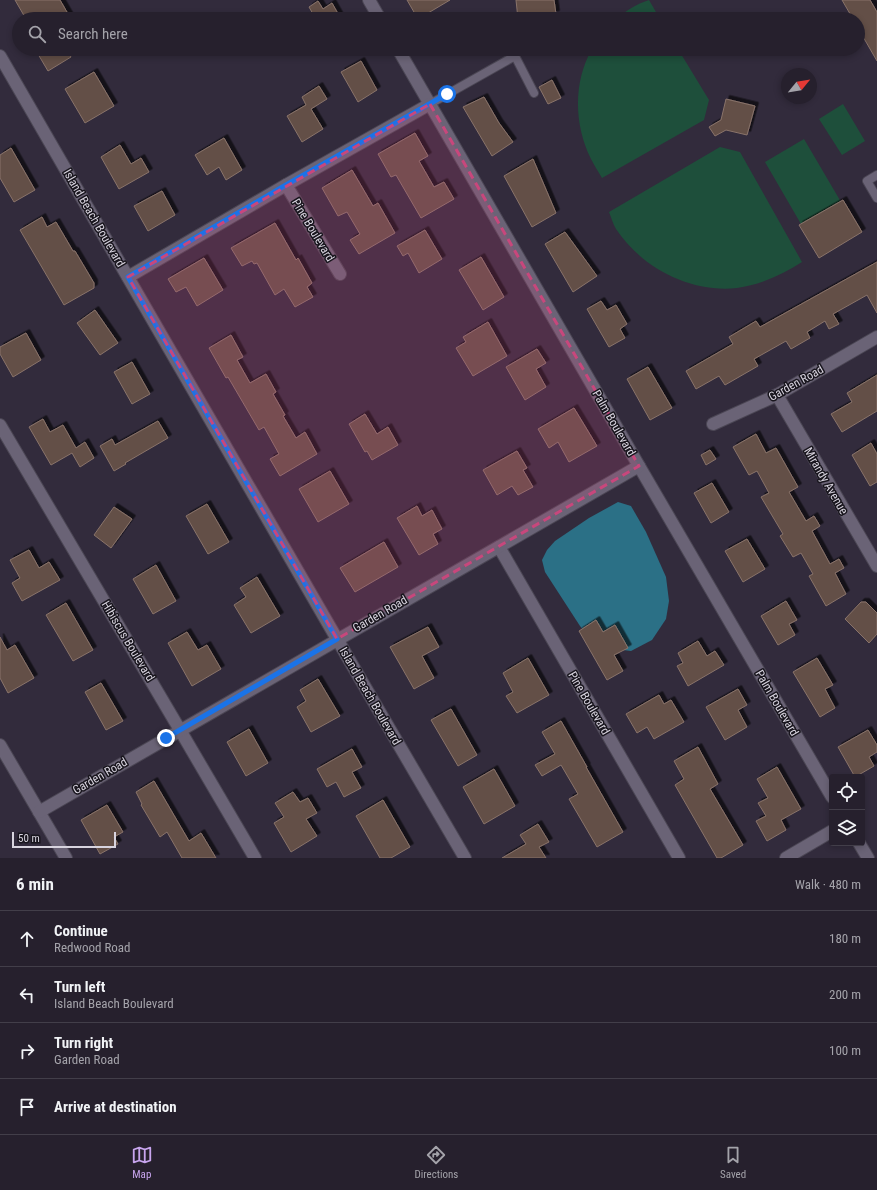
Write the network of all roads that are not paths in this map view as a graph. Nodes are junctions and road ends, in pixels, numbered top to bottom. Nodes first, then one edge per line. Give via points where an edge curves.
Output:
1 (369, 0) edge
2 (376, 12) edge
3 (0, 56) edge
4 (402, 56) edge
5 (534, 93) dead end
6 (430, 104) junction
7 (877, 175) edge
8 (286, 185) junction
9 (877, 198) edge
10 (340, 274) dead end
11 (128, 277) junction
12 (877, 337) edge
13 (776, 395) junction
14 (713, 424) dead end
15 (0, 425) edge
16 (639, 466) junction
17 (499, 547) junction
18 (877, 566) edge
19 (337, 639) junction
20 (180, 730) junction
21 (0, 745) edge
22 (829, 792) edge
23 (39, 812) junction
24 (829, 833) edge
25 (861, 846) edge
26 (66, 858) edge
27 (255, 858) edge
28 (465, 858) edge
29 (679, 858) edge
30 (786, 858) edge
31 (868, 858) edge

1 - 2 street
3 - 11 street, Island Beach Boulevard
4 - 6 street, Palm Boulevard
5 - 6 lane via 515,56
6 - 8 street
6 - 16 street, Palm Boulevard
7 - 9 lane via 867,181
8 - 10 street, Pine Boulevard
8 - 11 street
11 - 19 street, Island Beach Boulevard
12 - 13 street, Garden Road
13 - 14 street, Garden Road
13 - 18 street, Mirandy Avenue
15 - 20 street, Hibiscus Boulevard
16 - 17 street, Garden Road
16 - 22 street, Palm Boulevard
17 - 19 street, Garden Road
17 - 29 street, Pine Boulevard
19 - 20 street, Garden Road
19 - 28 street, Island Beach Boulevard
20 - 23 street, Garden Road
20 - 27 street, Hibiscus Boulevard
21 - 23 street
23 - 26 street
24 - 30 street
25 - 31 street

